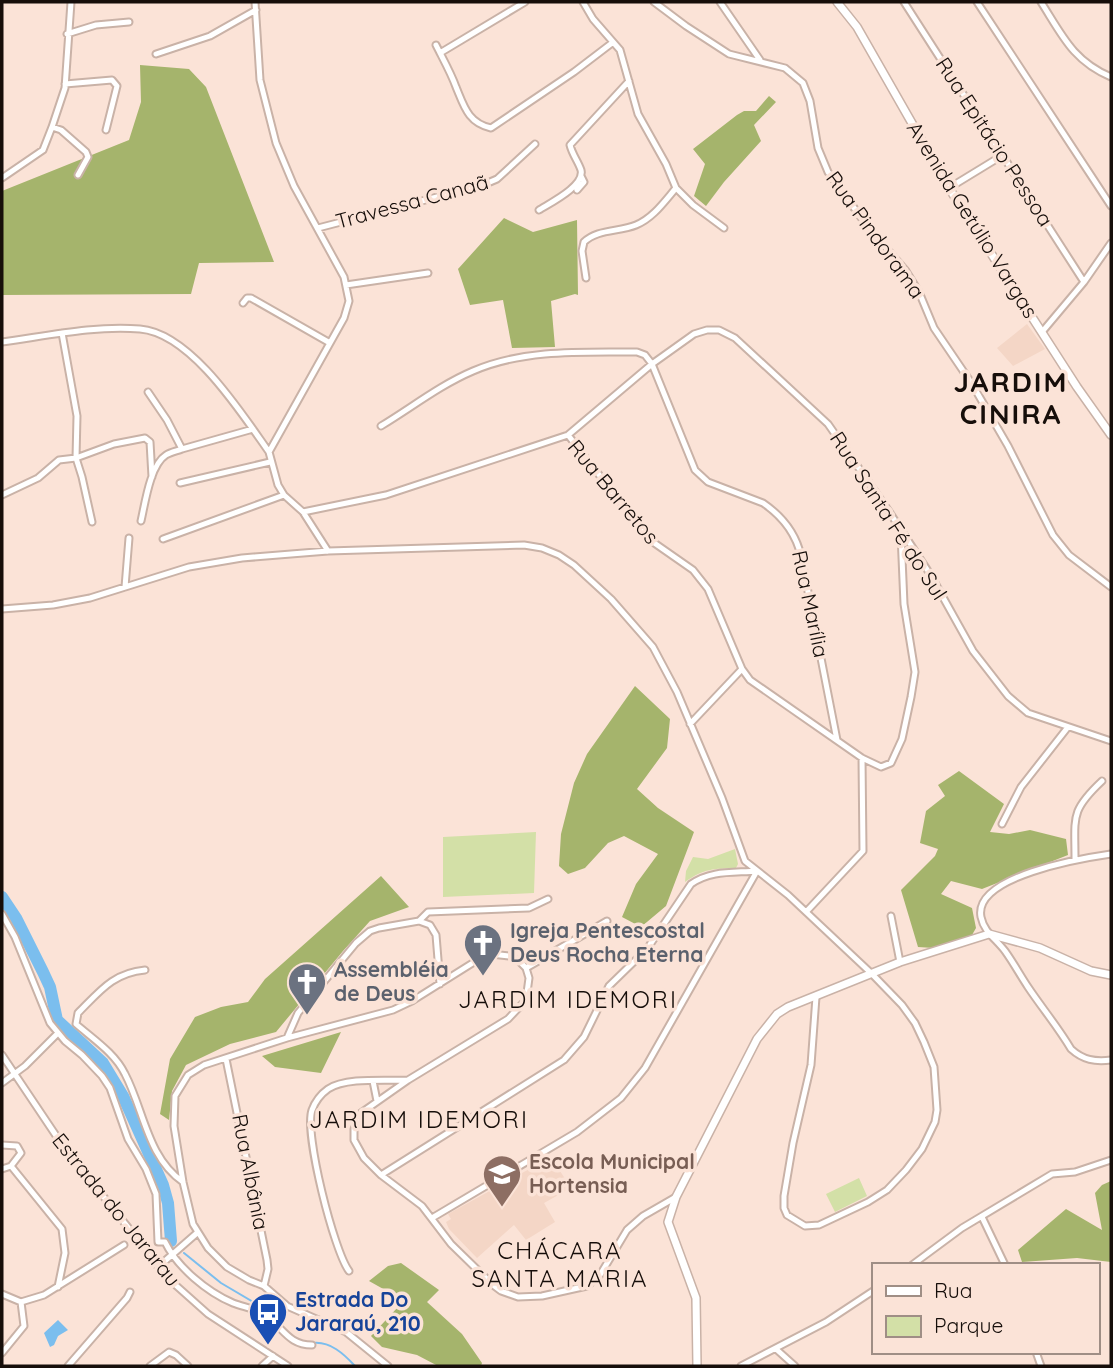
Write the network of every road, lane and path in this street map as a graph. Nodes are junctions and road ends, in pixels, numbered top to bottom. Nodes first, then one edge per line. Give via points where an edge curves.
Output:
1 (71, 2) edge
2 (255, 2) edge
3 (525, 2) edge
4 (583, 2) edge
5 (654, 2) edge
6 (720, 2) edge
7 (837, 2) edge
8 (904, 2) edge
9 (977, 2) edge
10 (1041, 2) edge
11 (256, 10) junction
12 (129, 22) dead end
13 (67, 34) junction
14 (612, 43) junction
15 (436, 45) dead end
16 (440, 53) junction
17 (156, 54) dead end
18 (760, 60) junction
19 (1111, 77) edge
20 (629, 81) junction
21 (65, 84) junction
22 (52, 127) junction
23 (106, 130) dead end
24 (535, 144) dead end
25 (1003, 155) junction
26 (78, 175) dead end
27 (581, 176) junction
28 (2, 178) edge
29 (676, 188) junction
30 (949, 188) junction
31 (577, 190) dead end
32 (1111, 206) edge
33 (539, 210) dead end
34 (317, 228) junction
35 (724, 228) dead end
36 (1111, 243) edge
37 (428, 273) dead end
38 (586, 278) dead end
39 (1084, 282) junction
40 (346, 285) junction
41 (243, 303) dead end
42 (1042, 332) junction
43 (62, 333) junction
44 (2, 342) edge
45 (330, 343) junction
46 (652, 364) junction
47 (148, 392) dead end
48 (381, 426) dead end
49 (253, 429) junction
50 (568, 435) junction
51 (1111, 435) edge
52 (182, 449) junction
53 (269, 452) junction
54 (76, 458) junction
55 (270, 462) junction
56 (152, 477) junction
57 (180, 483) dead end
58 (2, 495) edge
59 (284, 495) junction
60 (303, 512) junction
61 (141, 521) dead end
62 (92, 522) dead end
63 (901, 532) junction
64 (129, 538) dead end
65 (163, 538) dead end
66 (328, 551) junction
67 (125, 587) junction
68 (1111, 587) edge
69 (2, 609) edge
70 (742, 669) junction
71 (690, 724) junction
72 (1068, 726) junction
73 (836, 740) junction
74 (1111, 741) edge
75 (862, 758) junction
76 (1102, 781) dead end
77 (1002, 824) dead end
78 (1111, 854) edge
79 (1075, 859) junction
80 (757, 871) junction
81 (548, 899) dead end
82 (806, 912) junction
83 (2, 914) edge
84 (891, 916) dead end
85 (419, 921) junction
86 (607, 921) dead end
87 (989, 934) junction
88 (900, 962) junction
89 (526, 968) junction
90 (145, 970) dead end
91 (872, 974) junction
92 (1111, 975) edge
93 (440, 984) junction
94 (816, 997) junction
95 (58, 1033) junction
96 (287, 1038) junction
97 (2, 1055) edge
98 (226, 1059) junction
99 (1111, 1060) edge
100 (15, 1075) junction
101 (408, 1080) junction
102 (373, 1081) junction
103 (2, 1083) edge
104 (377, 1101) junction
105 (2, 1145) edge
106 (1111, 1160) edge
107 (11, 1166) junction
108 (2, 1169) edge
109 (381, 1175) junction
110 (183, 1182) junction
111 (676, 1197) junction
112 (982, 1217) junction
113 (432, 1218) junction
114 (197, 1233) junction
115 (124, 1245) dead end
116 (173, 1253) junction
117 (915, 1263) edge
118 (1004, 1263) edge
119 (158, 1267) junction
120 (349, 1271) dead end
121 (264, 1286) junction
122 (58, 1287) junction
123 (130, 1292) dead end
124 (872, 1292) edge
125 (2, 1294) edge
126 (21, 1302) junction
127 (312, 1345) dead end
128 (776, 1349) junction
129 (2, 1353) edge
130 (273, 1356) junction
131 (68, 1366) edge
132 (150, 1366) edge
133 (188, 1366) edge
134 (262, 1366) edge
135 (288, 1366) edge
136 (388, 1366) edge
137 (697, 1366) edge
138 (741, 1366) edge
139 (795, 1366) edge

1 - 13 street
2 - 11 street
3 - 16 street
4 - 14 street
5 - 18 street, Rua Pindorama via 729,54
6 - 18 street
7 - 30 street, Avenida Getúlio Vargas via 857,27
8 - 25 street, Rua Epitácio Pessoa
9 - 32 street
10 - 19 street via 1071,50
11 - 17 street via 209,36
11 - 34 street via 260,80 276,143
12 - 13 street
13 - 21 street
14 - 16 street via 491,128 480,126 463,106
14 - 20 street via 620,50
15 - 16 street
18 - 68 street, Rua Pindorama via 785,68 803,83 828,172 919,292 934,328 1008,446 1053,536 1069,555
20 - 27 street via 570,145
20 - 29 street via 638,114
21 - 22 street
21 - 23 street via 112,80 117,86
22 - 26 street via 86,152 88,157
22 - 28 street via 43,150
24 - 34 street, Travessa Canaã via 497,179 483,185
25 - 30 street
25 - 39 street, Rua Epitácio Pessoa
27 - 31 street via 584,182
27 - 33 street via 576,185
29 - 35 street
29 - 38 street via 644,221 588,238 582,251
30 - 42 street, Avenida Getúlio Vargas
34 - 40 street
36 - 39 street
37 - 40 street
39 - 42 street
40 - 45 street via 349,306
41 - 45 street via 251,298
42 - 51 street, Avenida Getúlio Vargas
43 - 44 street
43 - 49 street via 142,329 170,340 200,363
43 - 54 street via 77,416
45 - 53 street
46 - 48 street via 637,352 558,354 497,362 445,385
46 - 50 street, Rua Santa Fé do Sul
46 - 63 street, Rua Santa Fé do Sul via 694,334 726,332 828,425
46 - 73 street, Rua Marília via 695,470 708,482 771,508 793,533
47 - 52 street
49 - 52 street
49 - 53 street
50 - 60 street, Rua Barretos via 386,495
50 - 70 street, Rua Barretos via 650,540 701,578
52 - 56 street via 165,455
53 - 55 street
54 - 56 street via 145,438 150,442
54 - 58 street via 58,460 38,478
54 - 62 street
55 - 57 street
55 - 59 street
56 - 61 street
59 - 60 street
59 - 65 street
60 - 66 street
63 - 72 street, Rua Santa Fé do Sul via 974,651 1008,696 1028,713
63 - 75 street via 904,604 915,672 911,697 902,739 891,762 881,767
64 - 67 street
66 - 67 street via 219,561
66 - 71 street via 524,545 559,555 598,587 653,647
67 - 69 street via 53,606
70 - 71 street
70 - 73 street, Rua Barretos via 755,686
71 - 80 street via 743,856
72 - 74 street, Rua Santa Fé do Sul
72 - 77 street via 1021,787
73 - 75 street, Rua Barretos
75 - 82 street via 863,851
76 - 79 street via 1078,807
78 - 79 street
79 - 87 street via 989,892 980,912
80 - 82 street
80 - 109 street via 717,872 691,884 647,949 609,986 584,1037 564,1060
80 - 113 street via 645,1068 621,1098 577,1132
81 - 85 street via 529,908 428,912
82 - 91 street
83 - 95 street
84 - 88 street
85 - 93 street via 430,925 436,935
85 - 96 street via 379,928 363,936 298,1013
86 - 89 street
87 - 88 street
87 - 92 street
87 - 99 street via 1004,949 1071,1049 1091,1060
88 - 91 street
89 - 93 street via 509,956 491,954
89 - 101 street via 529,992 520,1008
90 - 110 street via 115,978 75,1020 126,1074 163,1162
91 - 94 street
91 - 94 street via 902,1005 924,1042 934,1067 935,1122 922,1149 887,1190 819,1225 804,1226 787,1215 783,1196 811,1065
93 - 96 street via 393,1010
94 - 111 street via 777,1014 757,1039
95 - 100 street
95 - 116 street via 110,1088 128,1139 153,1188 159,1242 165,1242
96 - 98 street
97 - 100 street, Estrada do Jararau
98 - 110 street via 195,1069 175,1096 174,1126
98 - 121 street, Rua Albânia via 267,1260
100 - 103 street
100 - 119 street, Estrada do Jararau via 63,1146
101 - 102 street
101 - 104 street
102 - 104 street
102 - 120 street via 342,1083 327,1090 315,1103 311,1120 326,1208 341,1261
104 - 109 street via 356,1121 354,1140
105 - 107 street via 20,1150
106 - 112 street via 1052,1174
107 - 108 street
107 - 122 street via 62,1229 65,1253
109 - 113 street
110 - 114 street
111 - 113 street via 627,1230 600,1275 587,1286 527,1298 509,1295 493,1285
111 - 137 street via 668,1222 696,1298
112 - 117 street
112 - 118 street
114 - 116 street
114 - 121 street via 227,1267
115 - 122 street
116 - 119 street
116 - 127 street via 188,1273 212,1292 264,1314 295,1343
119 - 130 street, Estrada do Jararau via 202,1310
121 - 136 street via 287,1306 346,1332
122 - 126 street
123 - 131 street
124 - 128 street
125 - 126 street
126 - 129 street via 23,1326
128 - 138 street
128 - 139 street
130 - 134 street
130 - 135 street, Estrada do Jararau
132 - 133 street via 169,1352

